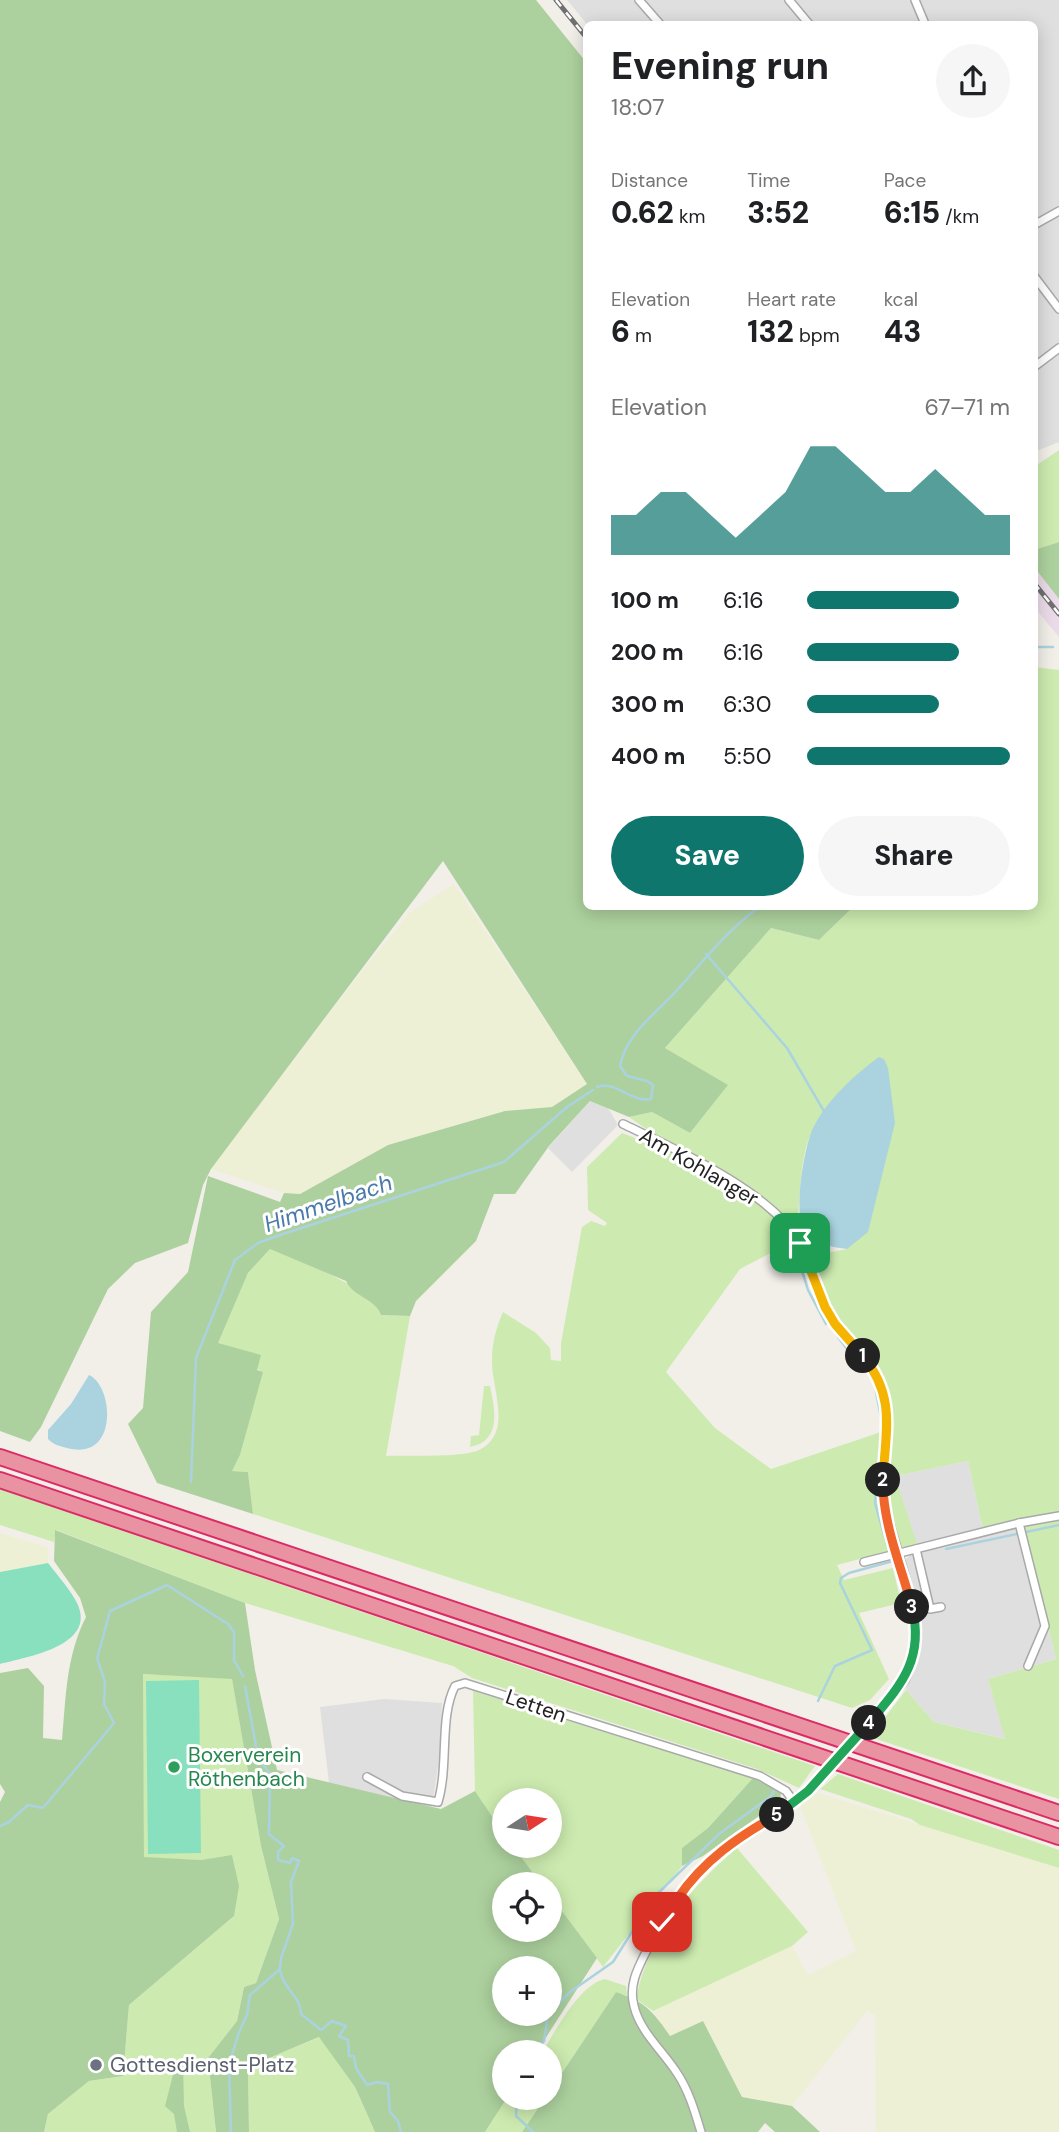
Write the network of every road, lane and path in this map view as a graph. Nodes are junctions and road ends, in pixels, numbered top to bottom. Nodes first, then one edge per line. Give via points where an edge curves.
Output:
1 (639, 0) edge
2 (789, 0) edge
3 (915, 0) edge
4 (657, 21) edge
5 (806, 21) edge
6 (924, 21) edge
7 (1059, 211) edge
8 (1038, 223) edge
9 (1038, 281) edge
10 (1059, 309) edge
11 (1059, 348) edge
12 (1038, 364) edge
13 (623, 1124) dead end
14 (0, 1457) edge
15 (0, 1480) edge
16 (1059, 1516) edge
17 (1019, 1523) junction
18 (916, 1549) junction
19 (898, 1554) junction
20 (864, 1562) dead end
21 (941, 1608) dead end
22 (1028, 1666) dead end
23 (367, 1777) dead end
24 (794, 1802) junction
25 (1059, 1813) edge
26 (1059, 1837) edge
27 (701, 2132) edge

1 - 4 street
2 - 5 street
3 - 6 street
7 - 8 street
9 - 10 street
11 - 12 street
13 - 19 street, Am Kohlanger via 677,1150 764,1203 800,1243 825,1307 866,1360 884,1396 889,1424 883,1496
14 - 25 highway
15 - 26 highway
16 - 17 street
17 - 18 street
17 - 22 street via 1045,1626
18 - 19 street
18 - 21 street via 930,1609
19 - 20 street
19 - 24 street, bridge via 913,1613 913,1653 904,1681
23 - 24 street, Letten via 402,1796 438,1802 446,1754 446,1713 456,1686 465,1683 761,1776 786,1791
24 - 27 street via 704,1866 662,1922 633,1980 634,2006 641,2024 678,2075

